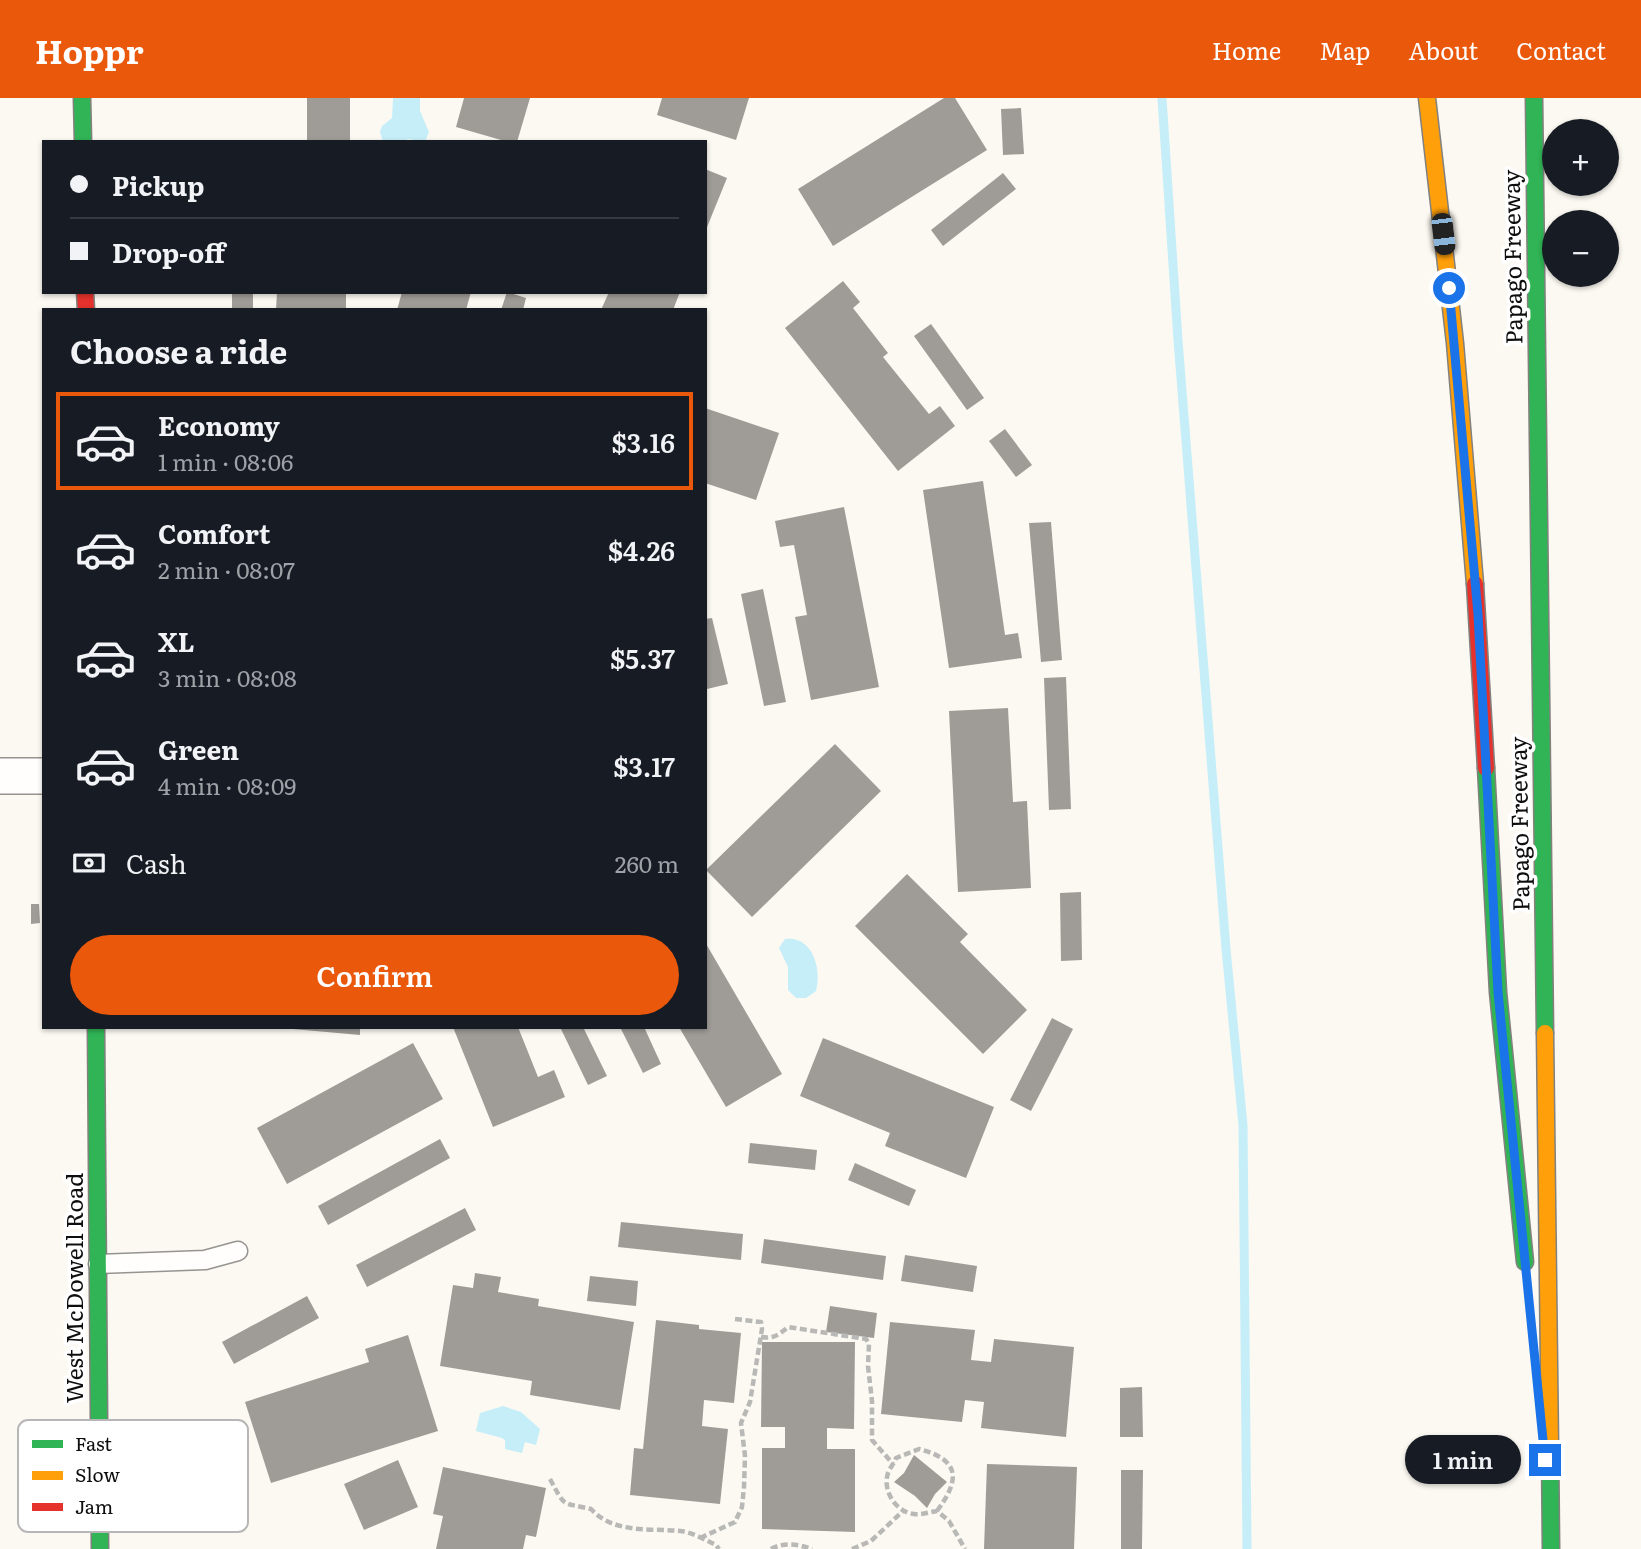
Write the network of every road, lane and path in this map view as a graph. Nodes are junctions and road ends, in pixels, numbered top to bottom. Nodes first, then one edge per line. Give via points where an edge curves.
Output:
1 (82, 98) edge
2 (1427, 98) edge
3 (1534, 98) edge
4 (83, 140) edge
5 (0, 776) edge
6 (42, 776) edge
7 (96, 1029) edge
8 (238, 1251) dead end
9 (98, 1264) junction
10 (1527, 1281) dead end
11 (735, 1319) dead end
12 (1533, 1336) dead end
13 (761, 1337) junction
14 (99, 1420) edge
15 (893, 1464) junction
16 (550, 1479) dead end
17 (903, 1511) junction
18 (937, 1511) junction
19 (1550, 1515) junction
20 (700, 1538) junction
21 (719, 1549) edge
22 (771, 1549) edge
23 (812, 1549) edge
24 (852, 1549) edge
25 (965, 1549) edge
26 (1551, 1549) edge

1 - 4 main road
2 - 10 main road via 1455,343 1477,601 1498,992
3 - 19 main road, Papago Freeway
5 - 6 street
7 - 9 main road, West McDowell Road
8 - 9 lane via 205,1260
9 - 14 main road, West McDowell Road
11 - 13 path via 761,1322
12 - 19 main road
13 - 15 path via 770,1339 788,1327 866,1339 872,1440
13 - 20 path via 750,1402 741,1423 745,1456 742,1507 735,1522
15 - 17 path via 887,1481 889,1495
15 - 18 path via 896,1458 919,1449 943,1458 954,1476 952,1489
16 - 20 path via 563,1503 591,1509 599,1518 639,1530 683,1531
17 - 18 path
17 - 24 path via 871,1541
18 - 25 path via 949,1521
19 - 26 main road, Papago Freeway
20 - 21 path
22 - 23 path via 780,1544

